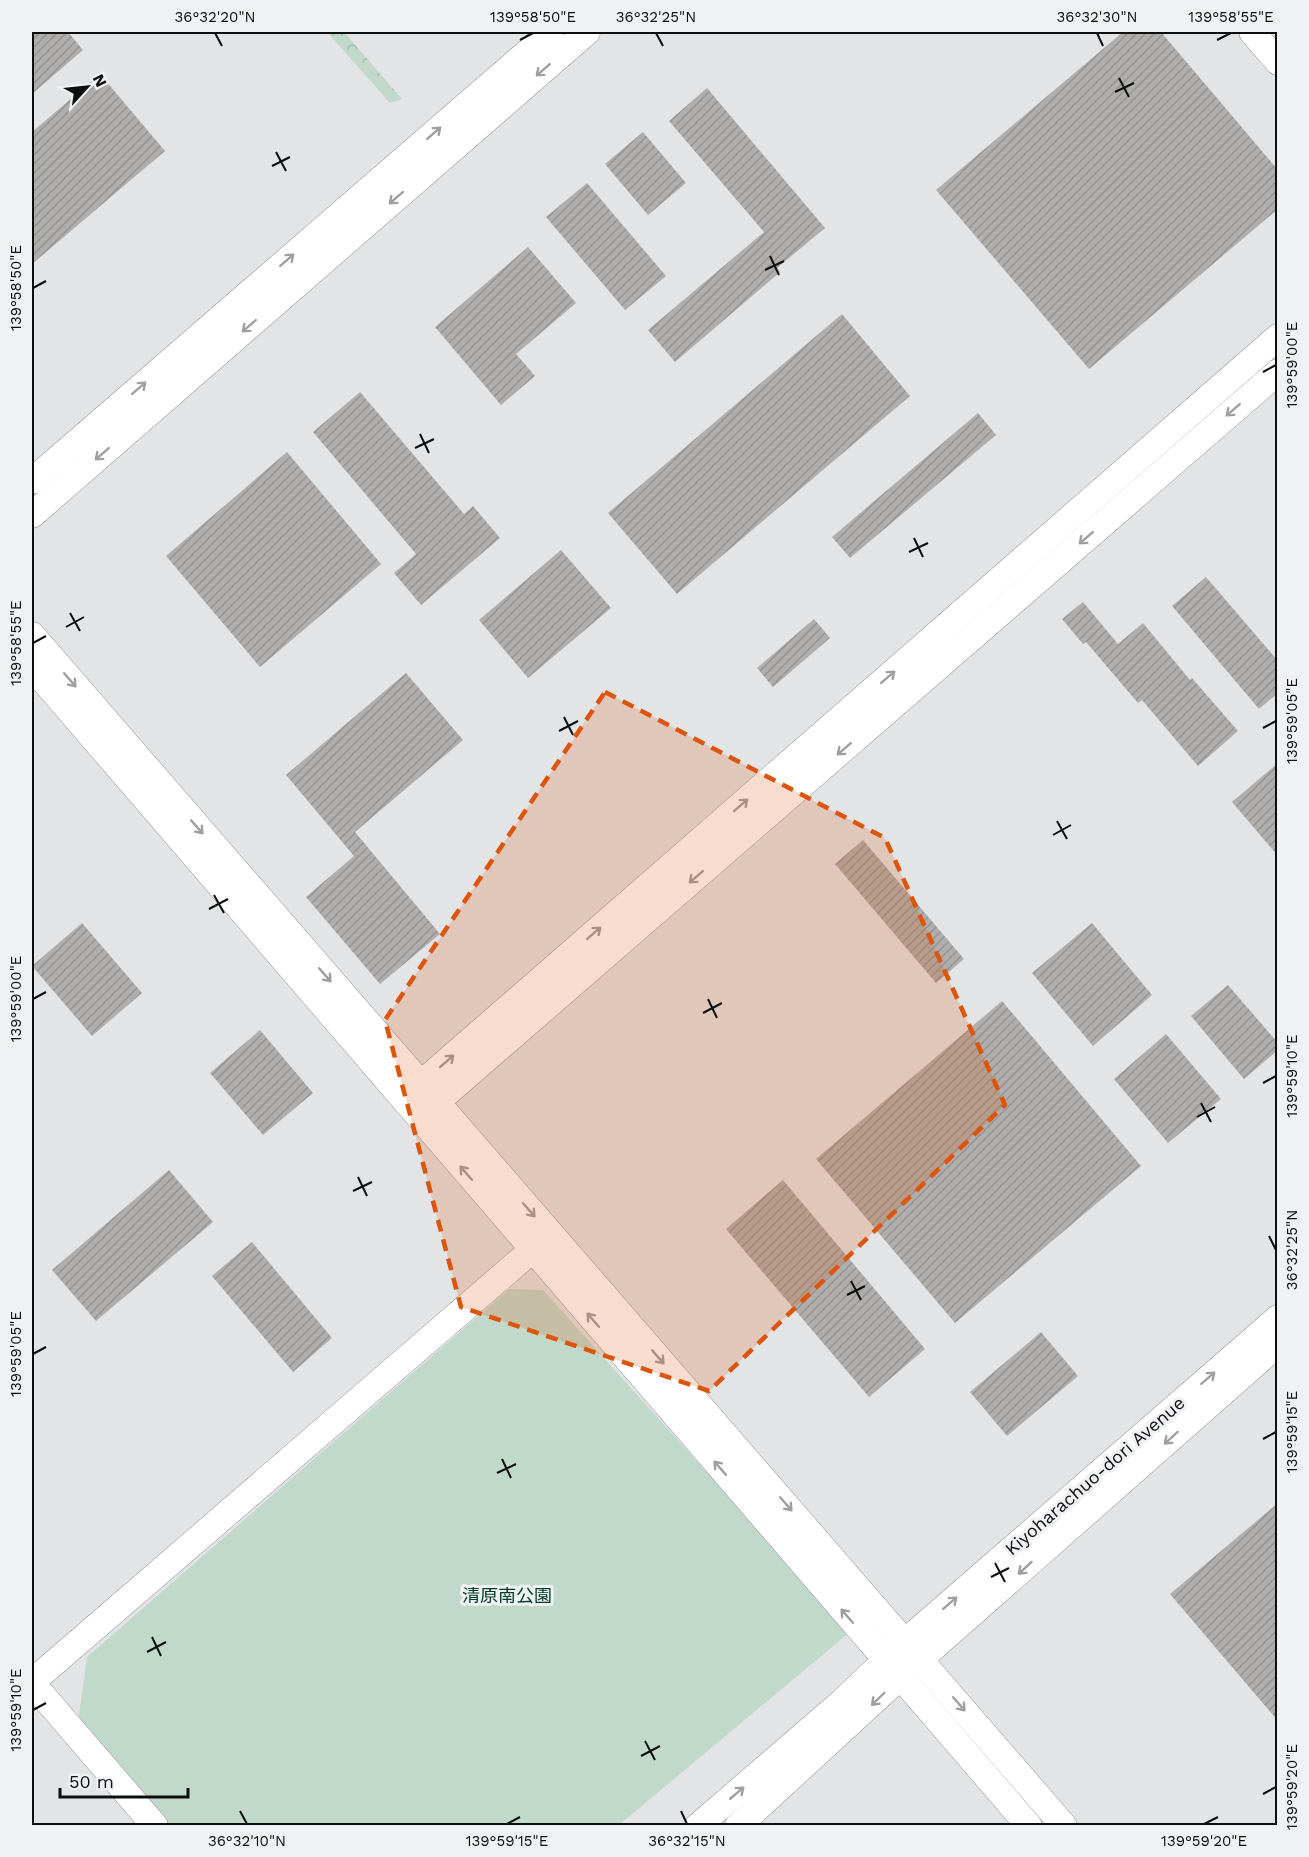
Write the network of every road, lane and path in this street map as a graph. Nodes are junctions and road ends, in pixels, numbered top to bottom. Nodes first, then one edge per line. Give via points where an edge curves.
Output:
1 (551, 32) edge
2 (587, 32) edge
3 (1251, 32) edge
4 (1278, 62) edge
5 (1278, 337) edge
6 (1278, 372) edge
7 (32, 481) edge
8 (32, 515) edge
9 (32, 635) edge
10 (32, 667) edge
11 (419, 1101) junction
12 (541, 1242) junction
13 (1278, 1318) edge
14 (1278, 1344) edge
15 (913, 1650) junction
16 (893, 1669) junction
17 (32, 1682) edge
18 (155, 1826) edge
19 (698, 1826) edge
20 (738, 1826) edge
21 (1029, 1826) edge
22 (1064, 1826) edge

7 -> 1 street
2 -> 8 street
3 - 4 street
11 -> 5 street
6 -> 11 street
9 -> 11 street
10 - 11 street
11 - 12 street
12 -> 15 street
16 -> 12 street
12 - 17 street
15 -> 13 street, Kiyoharachuo-dori Avenue
14 -> 15 street, Kiyoharachuo-dori Avenue
15 - 16 street, Kiyoharachuo-dori Avenue
15 -> 22 street
19 -> 16 street, Kiyoharachuo-dori Avenue via 843,1701
16 -> 20 street, Kiyoharachuo-dori Avenue
16 - 21 street
17 - 18 street

